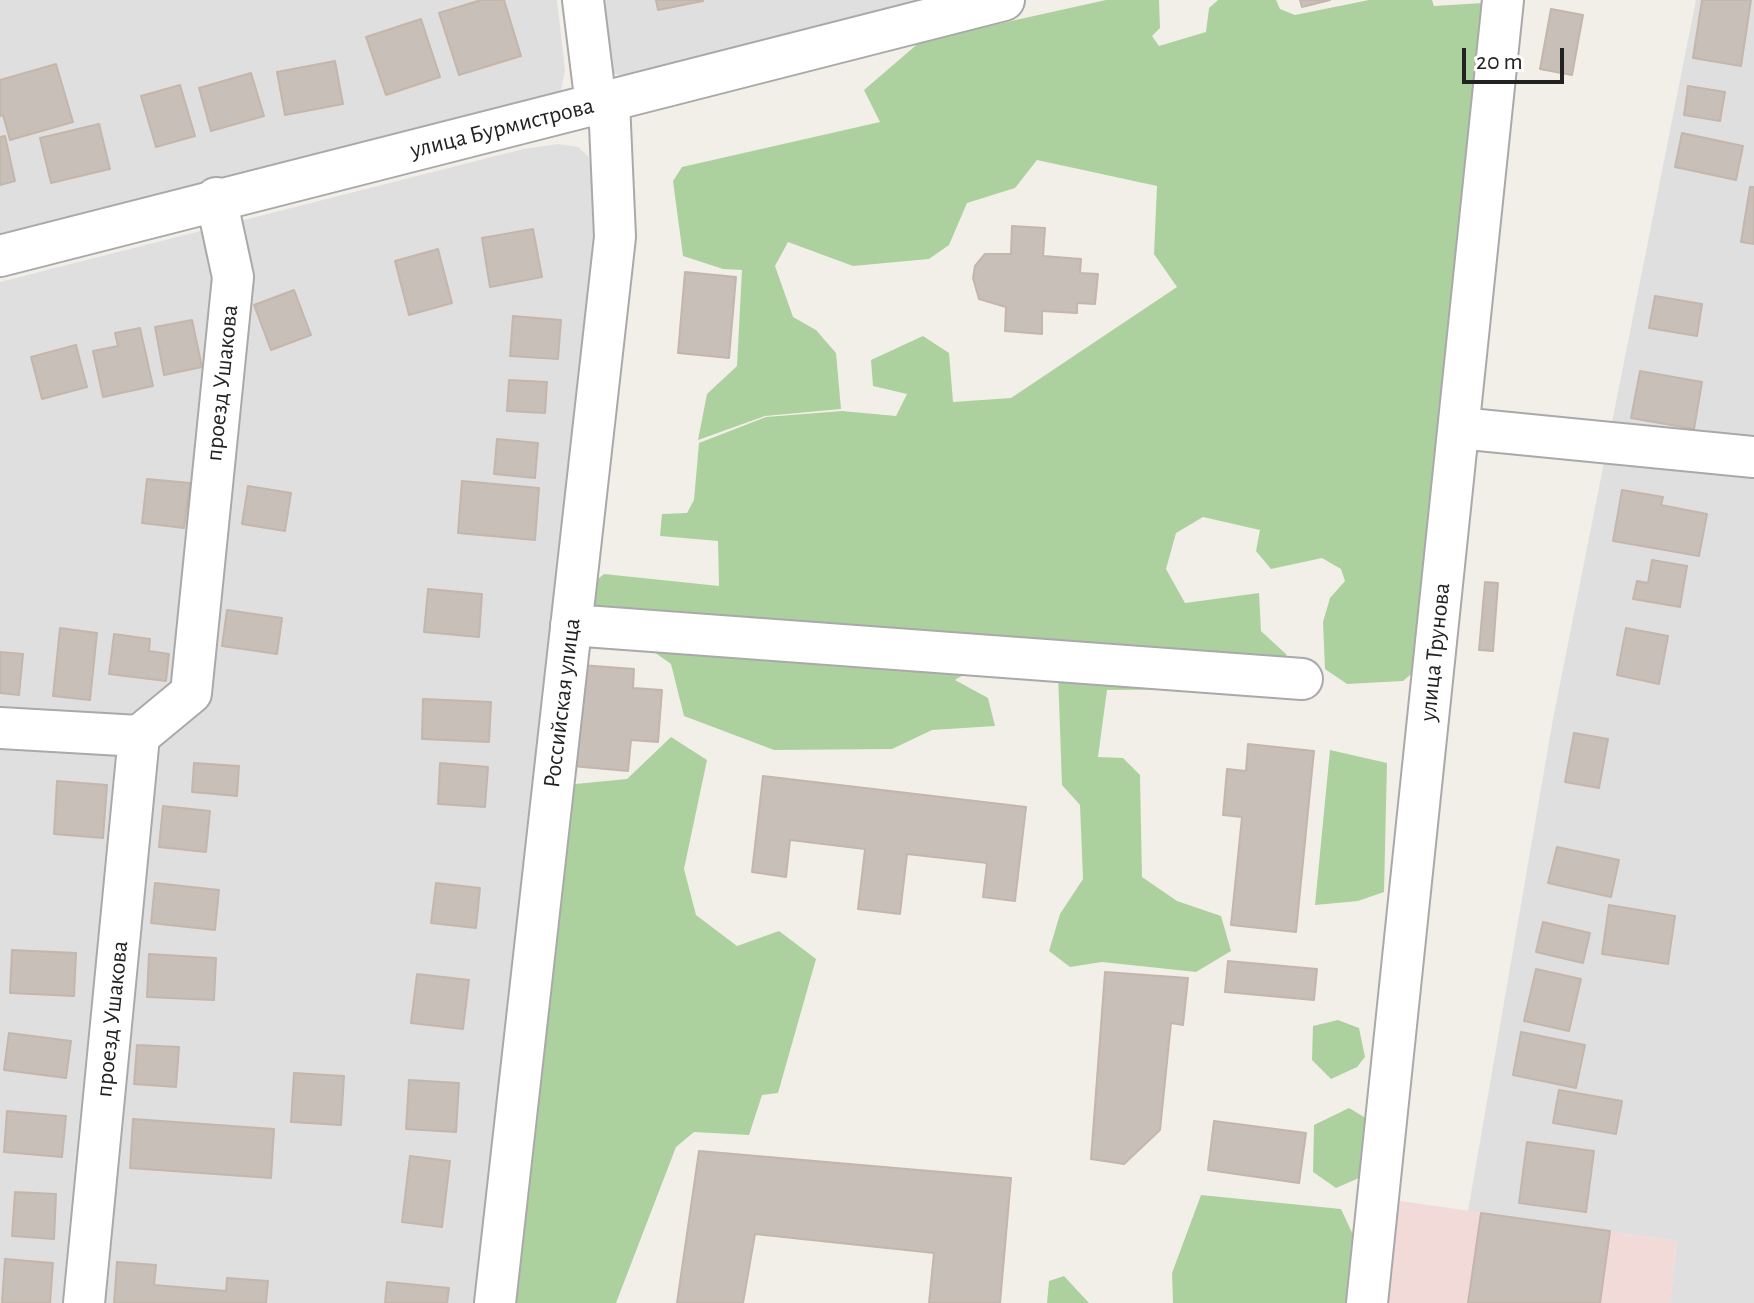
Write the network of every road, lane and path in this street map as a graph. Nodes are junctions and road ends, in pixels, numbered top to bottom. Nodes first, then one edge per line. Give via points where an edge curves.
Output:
1 (583, 0) edge
2 (1004, 0) edge
3 (1503, 0) edge
4 (602, 104) junction
5 (216, 198) junction
6 (0, 256) edge
7 (1459, 428) junction
8 (1754, 457) edge
9 (571, 625) junction
10 (1302, 679) dead end
11 (0, 728) edge
12 (139, 736) junction
13 (84, 1303) edge
14 (495, 1303) edge
15 (1367, 1303) edge

1 - 4 street, Российская улица
2 - 4 street, улица Бурмистрова
3 - 7 street, улица Трунова
4 - 5 street, улица Бурмистрова
4 - 9 street, Российская улица via 615,237
5 - 6 street, улица Бурмистрова
5 - 12 street, проезд Ушакова via 233,277 191,693
7 - 8 street
7 - 15 street, улица Трунова
9 - 10 street
9 - 14 street, Российская улица
11 - 12 street
12 - 13 street, проезд Ушакова

